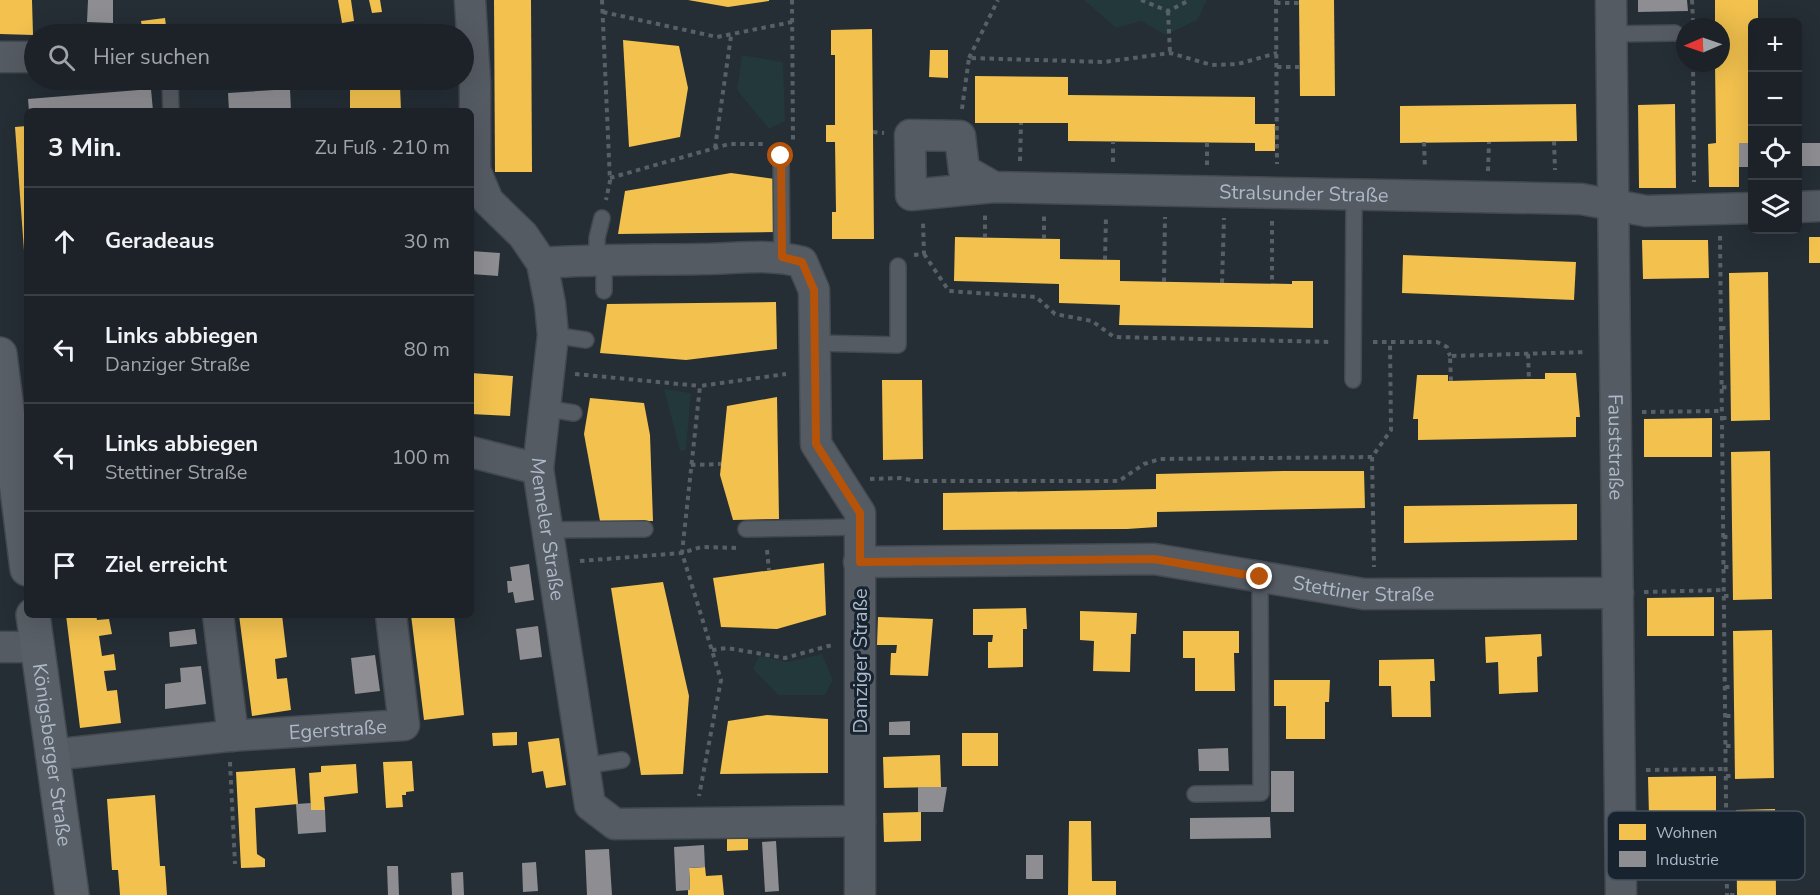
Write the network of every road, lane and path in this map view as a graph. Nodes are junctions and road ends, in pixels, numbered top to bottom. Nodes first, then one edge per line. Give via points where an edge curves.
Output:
1 (470, 0) edge
2 (602, 0) edge
3 (792, 0) edge
4 (998, 0) edge
5 (1141, 0) edge
6 (1190, 0) edge
7 (1611, 0) edge
8 (1692, 0) edge
9 (1276, 2) edge
10 (1299, 3) dead end
11 (1168, 11) junction
12 (603, 12) junction
13 (1693, 18) edge
14 (792, 22) junction
15 (469, 24) edge
16 (1676, 33) dead end
17 (1611, 34) junction
18 (732, 36) junction
19 (1170, 53) junction
20 (1276, 53) junction
21 (0, 57) edge
22 (24, 57) edge
23 (969, 58) junction
24 (1277, 67) junction
25 (1300, 67) dead end
26 (1694, 72) edge
27 (170, 90) edge
28 (470, 90) edge
29 (171, 108) edge
30 (471, 108) edge
31 (1021, 123) dead end
32 (960, 136) junction
33 (793, 144) dead end
34 (715, 148) junction
35 (776, 150) joint
36 (474, 154) edge
37 (610, 178) junction
38 (1007, 187) junction
39 (1107, 190) junction
40 (1165, 191) junction
41 (1225, 192) junction
42 (922, 194) junction
43 (1274, 194) junction
44 (1354, 195) junction
45 (1613, 205) junction
46 (1820, 206) edge
47 (1802, 207) edge
48 (1748, 208) edge
49 (1707, 209) junction
50 (602, 218) joint
51 (924, 254) junction
52 (782, 257) junction
53 (601, 258) junction
54 (1105, 260) dead end
55 (542, 263) junction
56 (898, 266) joint
57 (1164, 282) dead end
58 (1222, 283) dead end
59 (1272, 284) dead end
60 (604, 291) dead end
61 (1721, 298) junction
62 (1729, 298) dead end
63 (1721, 328) junction
64 (1730, 328) dead end
65 (553, 335) junction
66 (586, 340) dead end
67 (1353, 342) junction
68 (1390, 342) junction
69 (1615, 352) junction
70 (0, 354) edge
71 (1528, 354) junction
72 (1450, 356) junction
73 (815, 357) junction
74 (1722, 358) junction
75 (1730, 358) dead end
76 (549, 371) junction
77 (1353, 380) dead end
78 (1528, 380) dead end
79 (1451, 381) dead end
80 (700, 386) junction
81 (1722, 387) junction
82 (1731, 388) dead end
83 (544, 408) junction
84 (1722, 411) junction
85 (574, 412) dead end
86 (1678, 412) junction
87 (1616, 413) junction
88 (1731, 417) dead end
89 (1678, 418) dead end
90 (1722, 418) junction
91 (12, 445) edge
92 (474, 453) edge
93 (1372, 457) junction
94 (721, 464) dead end
95 (691, 465) junction
96 (538, 469) junction
97 (1723, 478) junction
98 (1731, 478) dead end
99 (839, 480) junction
100 (1723, 507) junction
101 (1732, 507) dead end
102 (859, 527) junction
103 (645, 529) dead end
104 (746, 529) dead end
105 (547, 530) junction
106 (1723, 537) junction
107 (1732, 537) dead end
108 (24, 544) edge
109 (745, 548) dead end
110 (756, 548) dead end
111 (767, 548) junction
112 (775, 549) dead end
113 (682, 553) junction
114 (860, 562) junction
115 (552, 563) junction
116 (1724, 567) junction
117 (1733, 567) dead end
118 (769, 570) dead end
119 (1260, 577) junction
120 (1724, 590) junction
121 (1680, 591) junction
122 (1618, 592) junction
123 (1375, 593) junction
124 (1724, 596) junction
125 (1733, 596) dead end
126 (1680, 597) dead end
127 (33, 618) edge
128 (218, 618) edge
129 (391, 618) edge
130 (860, 642) junction
131 (0, 647) edge
132 (37, 647) junction
133 (712, 650) junction
134 (1733, 656) dead end
135 (1725, 657) junction
136 (1725, 687) junction
137 (1734, 687) dead end
138 (1726, 716) junction
139 (1734, 716) dead end
140 (231, 736) junction
141 (1726, 746) junction
142 (1735, 746) dead end
143 (51, 756) junction
144 (622, 760) dead end
145 (584, 766) junction
146 (1620, 770) junction
147 (1682, 770) junction
148 (1726, 770) junction
149 (1726, 776) junction
150 (1735, 776) dead end
151 (1682, 777) dead end
152 (1196, 794) dead end
153 (1620, 811) edge
154 (1727, 811) edge
155 (860, 821) junction
156 (696, 823) junction
157 (235, 864) dead end
158 (1621, 880) edge
159 (1728, 880) edge
160 (72, 895) edge
161 (860, 895) edge
162 (1621, 895) edge
163 (1729, 895) edge
164 (1737, 895) edge

1 - 15 street, Memeler Straße
2 - 12 path
3 - 14 path
4 - 23 path
5 - 11 path
6 - 11 path
7 - 17 street, Fauststraße
8 - 13 path
9 - 10 path
9 - 20 path
11 - 19 path
12 - 18 path via 717,38
12 - 37 path
14 - 18 path
14 - 33 path
16 - 17 lane
17 - 45 street, Fauststraße
18 - 34 path
19 - 20 path via 1212,65 1238,64
19 - 23 path via 1104,62
20 - 24 path
21 - 22 street
23 - 32 path
24 - 25 path
24 - 43 path
26 - 49 path
27 - 29 lane
28 - 30 street, Memeler Straße
31 - 38 path
32 - 38 street, Stralsunder Straße via 964,170
32 - 42 street via 910,135 911,195
34 - 35 path via 729,144
34 - 37 path
35 - 52 lane
36 - 55 street, Memeler Straße via 475,170 488,201 523,235
37 - 50 path
38 - 39 street, Stralsunder Straße
38 - 42 street, Stralsunder Straße
39 - 40 street, Stralsunder Straße
39 - 54 path
40 - 41 street, Stralsunder Straße
40 - 57 path
41 - 43 street, Stralsunder Straße
41 - 58 path
42 - 51 path
43 - 44 street, Stralsunder Straße
43 - 59 path
44 - 45 street, Stralsunder Straße via 1581,199
44 - 67 lane
45 - 49 street, Stralsunder Straße via 1646,211
45 - 69 street, Fauststraße
46 - 47 street
48 - 49 street, Stralsunder Straße
49 - 61 path
50 - 53 lane via 597,238
51 - 56 path via 907,255
51 - 67 path via 949,291 1036,297 1055,314 1092,321 1114,337
52 - 53 street
52 - 73 street, Danziger Straße via 802,262 814,290
53 - 55 street
53 - 60 lane
55 - 65 street, Memeler Straße
56 - 73 lane via 898,345
61 - 62 path
61 - 63 path
63 - 64 path
63 - 74 path
65 - 66 lane
65 - 76 street, Memeler Straße
67 - 68 path
67 - 77 lane
68 - 72 path via 1437,342 1447,347
68 - 93 path via 1391,430
69 - 71 path
69 - 87 street, Fauststraße
70 - 91 street
71 - 72 path
71 - 78 path
72 - 79 path
73 - 80 path
73 - 99 street, Danziger Straße via 816,444
74 - 75 path
74 - 81 path
76 - 80 path
76 - 83 street, Memeler Straße
80 - 95 path
81 - 82 path
81 - 84 path
83 - 85 lane
83 - 96 street, Memeler Straße
84 - 86 path
84 - 90 path
86 - 87 path
86 - 89 path
87 - 122 street, Fauststraße
88 - 90 path
90 - 97 path
91 - 108 street
92 - 96 street
93 - 99 path via 1160,459 1144,464 1119,481 916,482 901,477
93 - 123 path
94 - 95 path
95 - 113 path
96 - 105 street, Memeler Straße
97 - 98 path
97 - 100 path
99 - 102 street, Danziger Straße via 860,513
100 - 101 path
100 - 106 path
102 - 104 lane
102 - 114 street, Danziger Straße
103 - 105 lane
105 - 115 street, Memeler Straße
106 - 107 path
106 - 116 path
109 - 113 path via 701,547
110 - 111 path
111 - 112 path
111 - 118 path
113 - 115 path
113 - 133 path
114 - 119 street, Stettiner Straße via 1154,559
114 - 130 street, Danziger Straße
115 - 145 street, Memeler Straße
116 - 117 path
116 - 120 path
119 - 123 street, Stettiner Straße
119 - 152 lane via 1261,793
120 - 121 path
120 - 124 path
121 - 122 path
121 - 126 path
122 - 123 street, Stettiner Straße
122 - 146 street, Fauststraße
124 - 125 path
124 - 135 path
127 - 132 street, Königsberger Straße
128 - 140 street
129 - 140 street, Egerstraße via 404,724
130 - 133 path via 839,643 785,658 727,648
130 - 155 street, Danziger Straße
131 - 132 street
132 - 143 street, Königsberger Straße
133 - 156 path via 722,680
134 - 135 path
135 - 136 path
136 - 137 path
136 - 138 path
138 - 139 path
138 - 141 path
140 - 143 street, Egerstraße
140 - 157 path
141 - 142 path
141 - 148 path
143 - 160 street, Königsberger Straße
144 - 145 lane
145 - 156 street, Memeler Straße via 590,805 615,824
146 - 147 path
146 - 153 street, Fauststraße
147 - 148 path
147 - 151 path
148 - 149 path
149 - 150 path
149 - 154 path
155 - 156 street, Memeler Straße
155 - 161 street, Danziger Straße
158 - 162 street, Fauststraße
159 - 163 path
163 - 164 path

